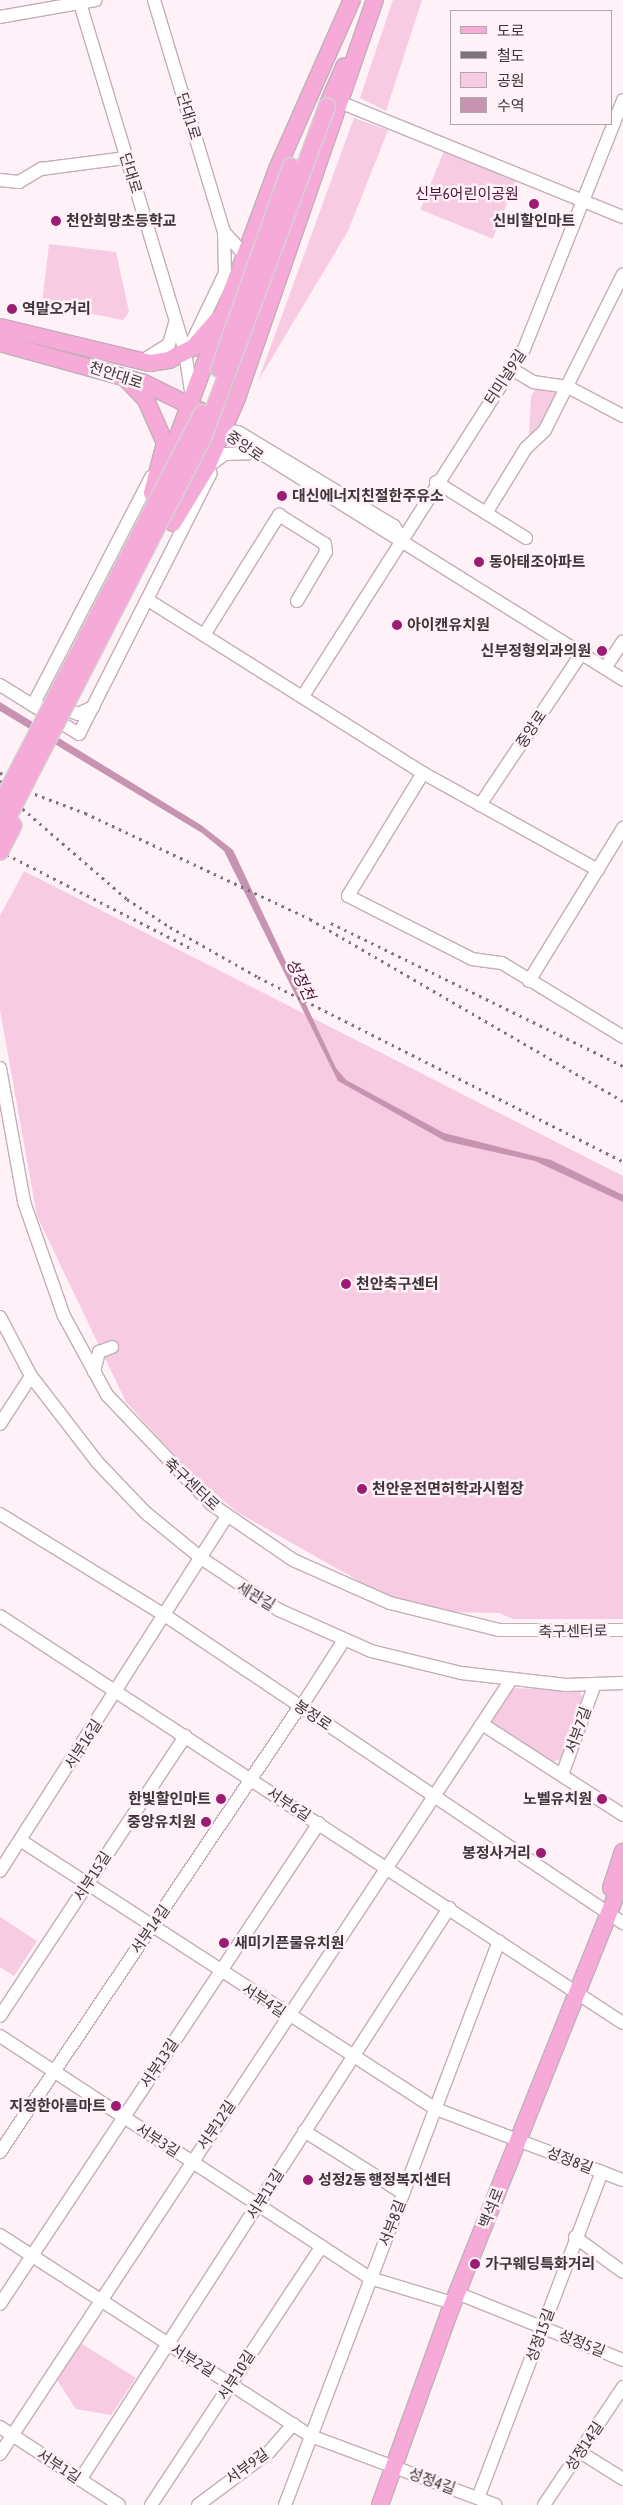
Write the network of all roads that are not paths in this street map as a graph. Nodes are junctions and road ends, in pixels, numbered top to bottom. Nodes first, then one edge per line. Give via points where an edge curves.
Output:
1 (96, 0) edge
2 (154, 0) edge
3 (354, 0) edge
4 (370, 0) edge
5 (375, 0) edge
6 (80, 2) edge
7 (0, 18) edge
8 (623, 100) edge
9 (328, 104) junction
10 (126, 158) junction
11 (0, 180) edge
12 (586, 202) junction
13 (623, 217) edge
14 (224, 232) junction
15 (250, 244) junction
16 (242, 265) junction
17 (623, 274) edge
18 (175, 320) junction
19 (0, 327) edge
20 (0, 344) edge
21 (185, 352) junction
22 (110, 356) junction
23 (142, 361) junction
24 (510, 368) junction
25 (120, 376) junction
26 (568, 387) junction
27 (237, 398) junction
28 (193, 404) junction
29 (623, 416) edge
30 (222, 429) junction
31 (252, 440) junction
32 (165, 443) junction
33 (263, 458) junction
34 (213, 462) junction
35 (436, 482) junction
36 (152, 494) junction
37 (486, 513) junction
38 (526, 538) dead end
39 (402, 540) junction
40 (148, 600) junction
41 (297, 601) dead end
42 (204, 635) junction
43 (623, 641) edge
44 (582, 654) junction
45 (605, 668) junction
46 (623, 680) edge
47 (46, 681) junction
48 (0, 686) edge
49 (303, 696) junction
50 (33, 705) junction
51 (93, 706) junction
52 (58, 708) junction
53 (423, 773) junction
54 (0, 784) edge
55 (0, 805) edge
56 (480, 805) junction
57 (623, 828) edge
58 (0, 834) edge
59 (0, 852) edge
60 (598, 870) junction
61 (529, 981) junction
62 (623, 1037) edge
63 (0, 1068) edge
64 (0, 1317) edge
65 (112, 1346) dead end
66 (94, 1372) junction
67 (31, 1376) junction
68 (0, 1424) edge
69 (0, 1514) edge
70 (227, 1516) junction
71 (201, 1558) junction
72 (0, 1616) edge
73 (166, 1616) junction
74 (623, 1630) edge
75 (344, 1640) junction
76 (510, 1681) junction
77 (623, 1683) edge
78 (595, 1684) junction
79 (118, 1691) junction
80 (301, 1707) junction
81 (482, 1724) junction
82 (185, 1736) junction
83 (562, 1775) junction
84 (253, 1781) junction
85 (434, 1796) junction
86 (623, 1815) edge
87 (319, 1823) junction
88 (20, 1840) junction
89 (623, 1852) edge
90 (388, 1868) junction
91 (0, 1871) edge
92 (623, 1878) edge
93 (87, 1883) junction
94 (448, 1908) junction
95 (608, 1913) junction
96 (623, 1923) edge
97 (152, 1927) junction
98 (499, 1942) junction
99 (219, 1972) junction
100 (577, 1993) junction
101 (0, 2016) edge
102 (289, 2016) junction
103 (623, 2023) edge
104 (0, 2036) edge
105 (351, 2056) junction
106 (53, 2070) junction
107 (436, 2109) junction
108 (123, 2117) junction
109 (304, 2131) junction
110 (518, 2140) junction
111 (0, 2152) edge
112 (191, 2162) junction
113 (602, 2172) junction
114 (623, 2180) edge
115 (403, 2193) junction
116 (258, 2205) junction
117 (0, 2235) edge
118 (575, 2237) junction
119 (322, 2246) junction
120 (32, 2256) junction
121 (623, 2272) edge
122 (370, 2278) junction
123 (455, 2298) junction
124 (101, 2302) junction
125 (0, 2304) edge
126 (544, 2328) junction
127 (168, 2344) junction
128 (623, 2360) edge
129 (231, 2383) junction
130 (623, 2387) edge
131 (293, 2424) junction
132 (0, 2427) edge
133 (12, 2435) junction
134 (311, 2436) junction
135 (580, 2452) junction
136 (0, 2454) edge
137 (395, 2467) junction
138 (623, 2479) edge
139 (80, 2480) junction
140 (478, 2498) junction
141 (119, 2505) edge
142 (151, 2505) edge
143 (198, 2505) edge
144 (286, 2505) edge
145 (380, 2505) edge
146 (496, 2505) edge
147 (544, 2505) edge

1 - 6 street
2 - 14 street, 단대1로
3 - 9 main road
3 - 15 main road via 316,76
4 - 9 main road
5 - 9 main road
6 - 7 street
6 - 10 street, 단대로
8 - 12 street, 터미널9길
9 - 12 street
9 - 27 main road
9 - 55 main road, bridge via 200,418
9 - 58 main road, bridge via 203,438
10 - 11 street via 41,169 19,182
10 - 18 street, 단대로
12 - 13 street
12 - 24 street, 터미널9길 via 543,308
14 - 15 street via 240,250
14 - 21 street via 225,273
15 - 16 main road
16 - 21 main road via 208,334
16 - 28 main road
17 - 26 street via 576,364
18 - 21 street, 단대로
18 - 23 street via 169,344
19 - 22 main road, 천안대로
20 - 25 main road, 천안대로
21 - 23 main road via 168,360
21 - 28 street, 단대로
22 - 23 main road
22 - 28 main road
24 - 26 street via 533,382
24 - 35 street, 터미널9길
25 - 28 main road, 천안대로
25 - 32 main road via 146,400
26 - 29 street
26 - 37 street via 545,430 526,448
27 - 30 main road
27 - 31 street via 239,425
28 - 30 main road, 천안대로
28 - 36 main road
30 - 31 street, 중앙로
30 - 33 street, 중앙로
30 - 34 main road
31 - 39 street, 중앙로 via 394,526
32 - 36 main road
32 - 47 street via 140,503
33 - 34 street via 242,450
33 - 39 street, 중앙로 via 385,535
34 - 40 street, 중앙로
34 - 59 main road, bridge via 173,523
35 - 37 street
35 - 39 street, 터미널9길
36 - 54 main road
37 - 38 street
39 - 44 street, 중앙로
39 - 49 street
40 - 42 street
40 - 51 street, 중앙로
41 - 42 street via 326,552 325,544 279,514
42 - 49 street
43 - 45 street
44 - 45 street, 중앙로
44 - 56 street, 중앙로
45 - 46 street, 중앙로
47 - 50 street
47 - 52 street via 49,700
48 - 50 street
49 - 53 street
50 - 51 street, 중앙로 via 79,734
50 - 52 street
51 - 52 street via 78,714
53 - 56 street
53 - 61 street via 348,896 472,959 502,963
56 - 60 street
57 - 60 street
60 - 61 street
61 - 62 street
63 - 66 street, 축구센터로 via 24,1202 39,1253
64 - 67 street, 세관길
65 - 66 street via 98,1353
66 - 70 street, 축구센터로 via 123,1415 158,1453
67 - 68 street
67 - 71 street, 세관길 via 98,1463 146,1513
69 - 73 street, 봉정로
70 - 71 street, 서부16길
70 - 74 street, 축구센터로 via 293,1560 390,1603 499,1630
71 - 73 street, 서부16길
71 - 75 street, 세관길 via 279,1610
72 - 79 street, 서부6길
73 - 79 street, 서부16길
73 - 80 street, 봉정로
75 - 76 street, 세관길 via 416,1662
75 - 80 street, 서부14길
76 - 78 street, 세관길
76 - 81 street, 서부12길
77 - 78 street, 세관길
78 - 83 street, 서부7길
79 - 82 street, 서부6길
79 - 88 street, 서부16길
80 - 84 street, 서부14길
80 - 85 street, 봉정로
81 - 83 street, 서부7길
81 - 85 street, 서부12길
82 - 84 street, 서부6길
82 - 93 street, 서부15길
83 - 86 street, 서부7길
84 - 87 street, 서부6길
84 - 97 street, 서부14길
85 - 90 street, 서부12길
85 - 95 street, 봉정로
87 - 90 street, 서부6길
87 - 99 street, 서부13길
88 - 91 street, 서부16길
88 - 93 street, 서부4길
89 - 95 main road, 백석로
90 - 94 street, 서부6길
90 - 102 street, 서부12길
92 - 95 main road, 백석로
93 - 97 street, 서부4길
93 - 101 street, 서부15길
94 - 98 street, 서부6길
94 - 105 street, 서부11길
95 - 96 street, 봉정로
95 - 100 main road, 백석로
97 - 99 street, 서부4길
97 - 106 street, 서부14길
98 - 100 street, 서부6길
98 - 107 street, 서부8길
99 - 102 street, 서부4길
99 - 108 street, 서부13길
100 - 103 street, 서부6길
100 - 110 main road, 백석로
102 - 105 street, 서부4길
102 - 112 street, 서부12길
104 - 106 street, 서부3길
105 - 107 street, 서부4길
105 - 109 street, 서부11길
106 - 108 street, 서부3길
106 - 111 street, 서부14길
107 - 110 street, 서부4길
107 - 115 street, 서부8길
108 - 112 street, 서부3길
108 - 120 street, 서부13길
109 - 115 street
109 - 116 street, 서부11길
110 - 113 street, 성정8길
110 - 123 main road, 백석로
112 - 116 street, 서부3길
112 - 124 street, 서부12길
113 - 114 street, 성정8길
113 - 118 street, 성정15길
115 - 122 street, 서부8길
116 - 119 street, 서부3길
116 - 127 street, 서부11길
117 - 120 street, 서부2길
118 - 121 street
118 - 126 street, 성정15길
119 - 122 street, 서부3길
119 - 129 street, 서부10길
120 - 124 street, 서부2길
120 - 125 street, 서부13길
122 - 123 street, 서부3길
122 - 134 street, 서부8길
123 - 126 street, 성정5길
123 - 137 main road, 백석로
124 - 127 street, 서부2길
124 - 133 street, 서부12길
126 - 128 street, 성정5길
126 - 140 street, 성정15길
127 - 129 street, 서부2길
127 - 139 street, 서부11길
129 - 131 street, 서부2길
129 - 142 street, 서부10길
130 - 135 street, 성정14길
131 - 134 street, 서부2길
131 - 143 street, 서부9길 via 268,2452
132 - 133 street, 서부1길
133 - 136 street, 서부12길
133 - 139 street, 서부1길
134 - 137 street, 서부2길
134 - 144 street, 서부8길
135 - 138 street
135 - 147 street, 성정14길
137 - 140 street, 성정4길
137 - 145 main road, 백석로
139 - 141 street, 서부1길
140 - 146 street, 성정4길

